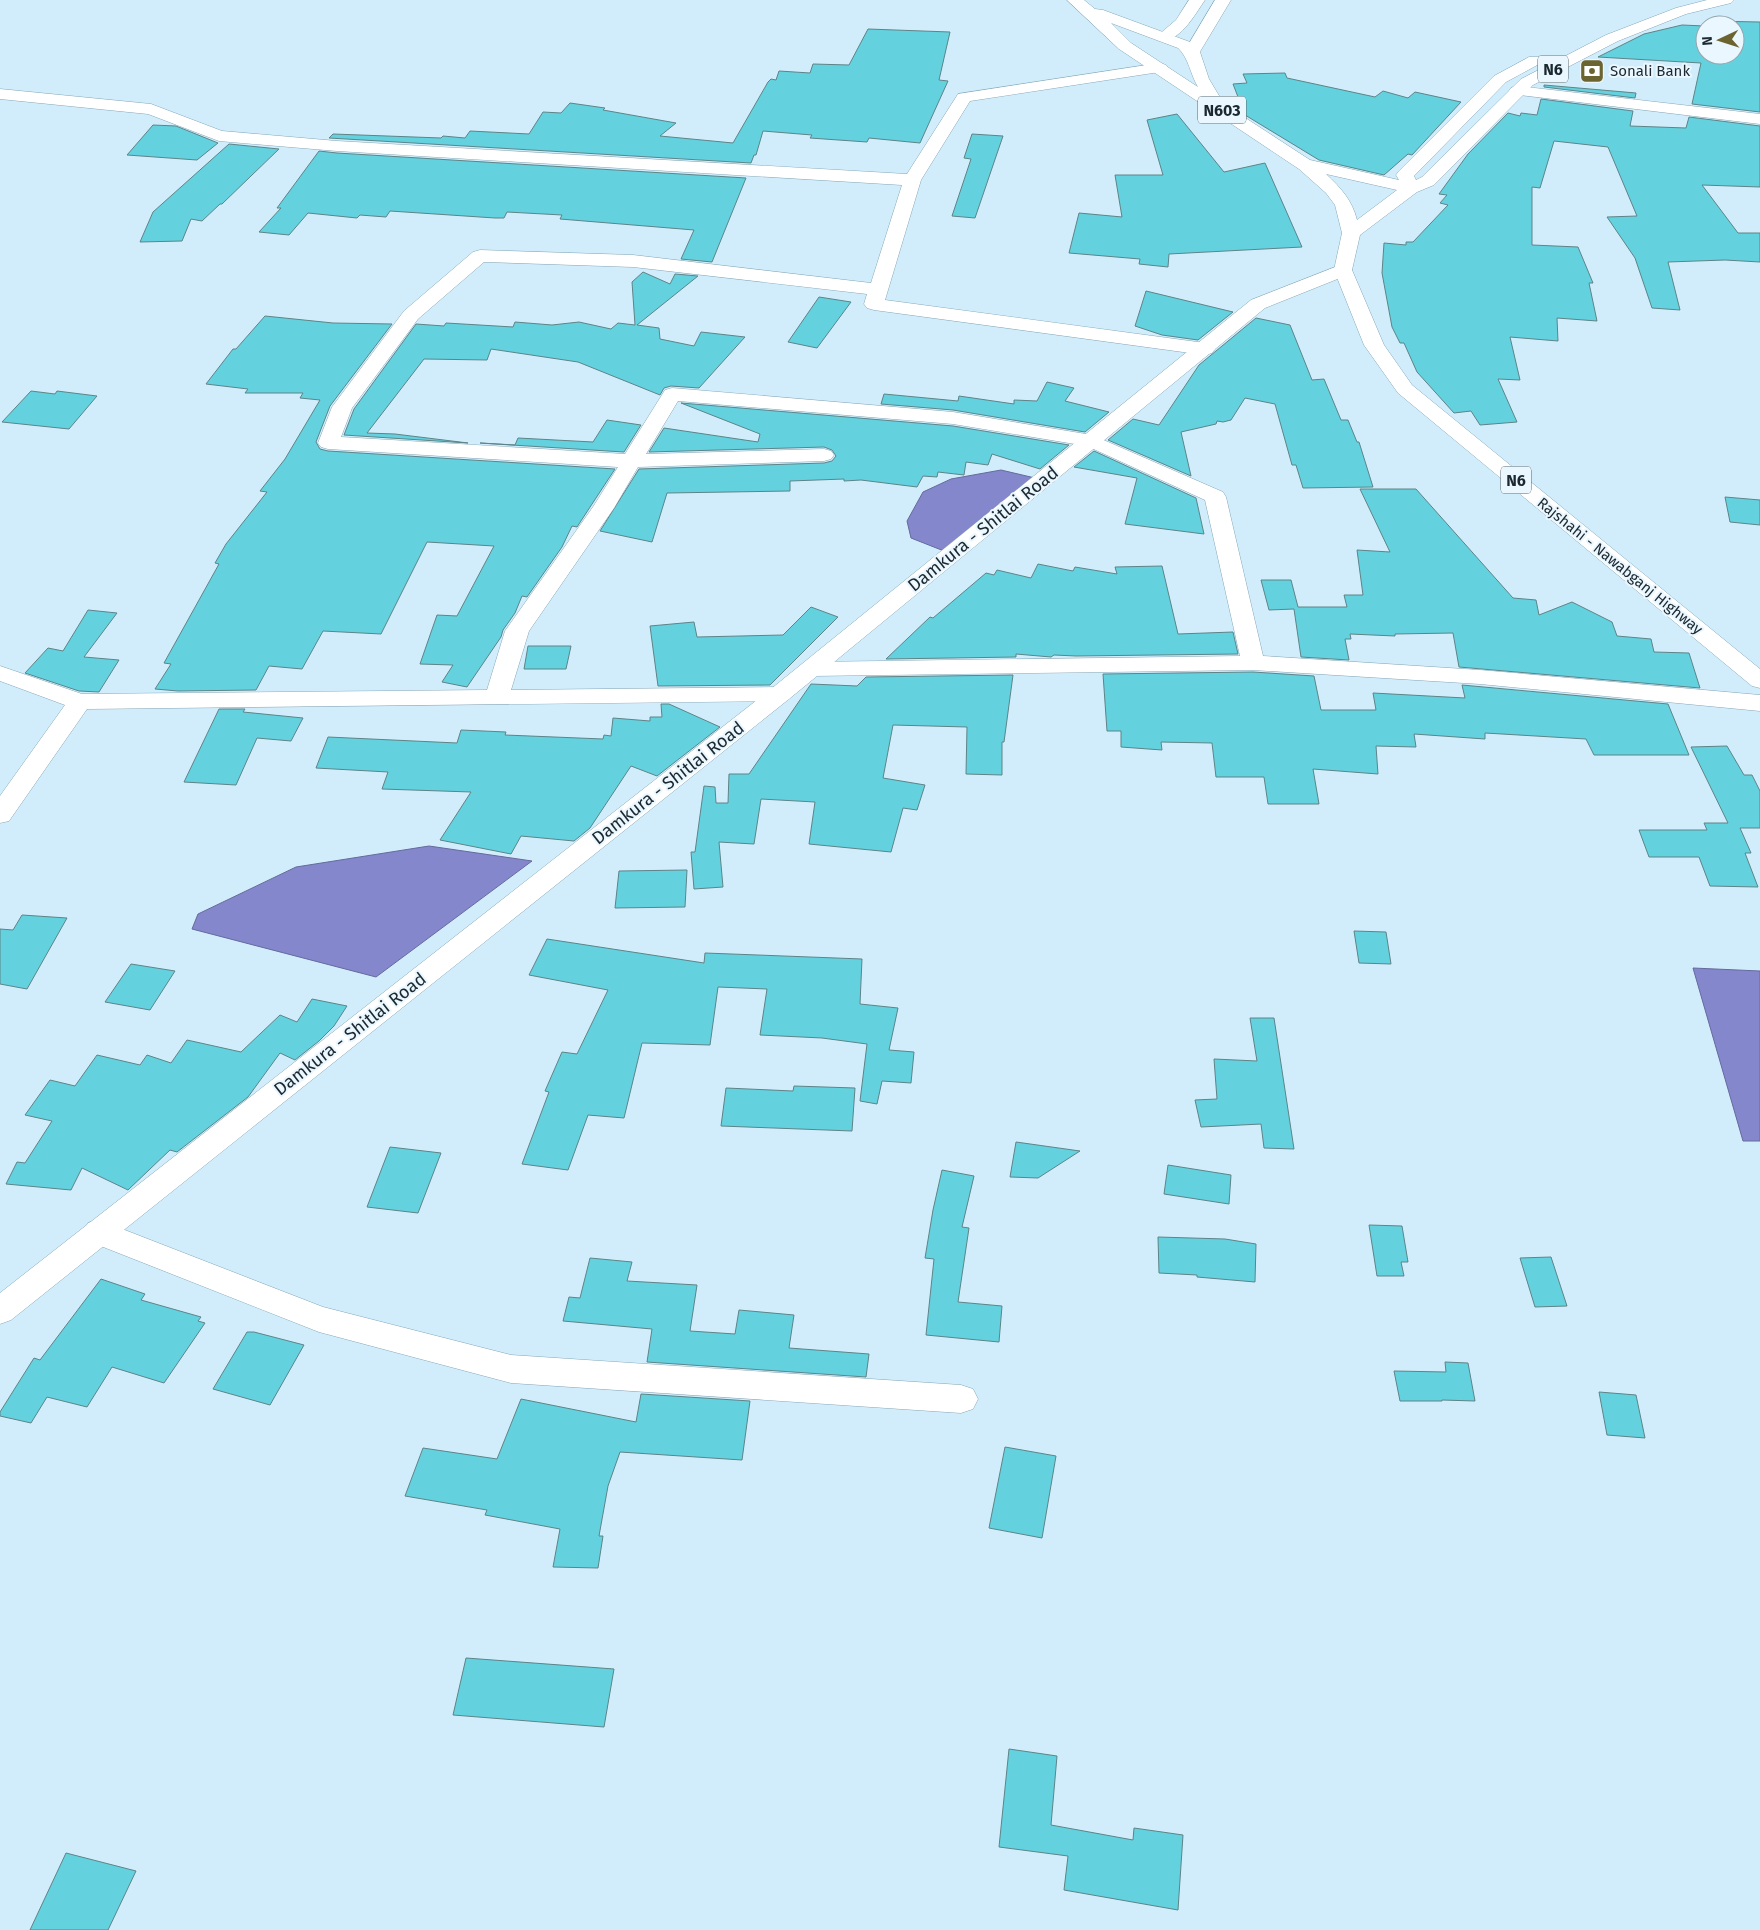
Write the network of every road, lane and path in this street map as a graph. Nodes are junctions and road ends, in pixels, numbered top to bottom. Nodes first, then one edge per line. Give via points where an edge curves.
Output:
1 (1196, 0) edge
2 (1223, 0) edge
3 (1686, 0) edge
4 (1726, 0) edge
5 (1081, 5) edge
6 (1589, 33) dead end
7 (1164, 37) junction
8 (1124, 46) junction
9 (1192, 52) junction
10 (1548, 53) dead end
11 (1160, 68) junction
12 (1516, 90) junction
13 (0, 94) edge
14 (1218, 107) junction
15 (1760, 119) edge
16 (1306, 165) junction
17 (912, 180) junction
18 (1411, 188) junction
19 (1351, 233) junction
20 (1343, 270) junction
21 (878, 290) junction
22 (1205, 349) junction
23 (1092, 441) junction
24 (824, 455) dead end
25 (630, 461) junction
26 (1253, 663) junction
27 (810, 669) junction
28 (0, 673) edge
29 (1760, 682) edge
30 (780, 694) junction
31 (496, 698) junction
32 (80, 702) junction
33 (1760, 703) edge
34 (0, 815) edge
35 (99, 1232) junction
36 (0, 1311) edge
37 (961, 1399) dead end

1 - 7 main road via 1182,23
2 - 9 main road
3 - 6 main road
4 - 12 main road, N6 via 1681,11 1612,38
5 - 7 main road
5 - 8 main road, N603
7 - 8 main road
7 - 9 main road
8 - 11 main road, N603
9 - 14 main road, N603 via 1201,79
10 - 18 main road, N6 via 1500,79 1405,175
11 - 14 main road, N603
11 - 17 main road via 964,97
12 - 15 main road
12 - 18 main road, N6 via 1428,181
13 - 17 main road via 151,109 219,136 336,146
14 - 16 main road, N603
16 - 18 main road
16 - 19 main road, N603 via 1344,205
17 - 21 main road
18 - 19 main road, N6
19 - 20 main road
20 - 22 main road, Damkura - Shitlai Road via 1258,304
20 - 29 main road, Rajshahi - Nawabganj Highway / N6 via 1374,345 1405,389
21 - 22 main road via 874,304
21 - 25 main road via 633,261 480,256 411,315 342,407 328,443
22 - 23 main road, Damkura - Shitlai Road
23 - 25 main road via 953,418 672,394
23 - 26 main road via 1215,497
23 - 27 main road, Damkura - Shitlai Road
24 - 25 main road
25 - 31 main road via 603,508 517,631
26 - 27 main road
26 - 33 main road via 1480,677
27 - 30 main road, Damkura - Shitlai Road
28 - 32 main road
30 - 31 main road
30 - 35 main road, Damkura - Shitlai Road
31 - 32 main road
32 - 34 main road
35 - 36 main road, Damkura - Shitlai Road
35 - 37 main road via 319,1319 511,1369

